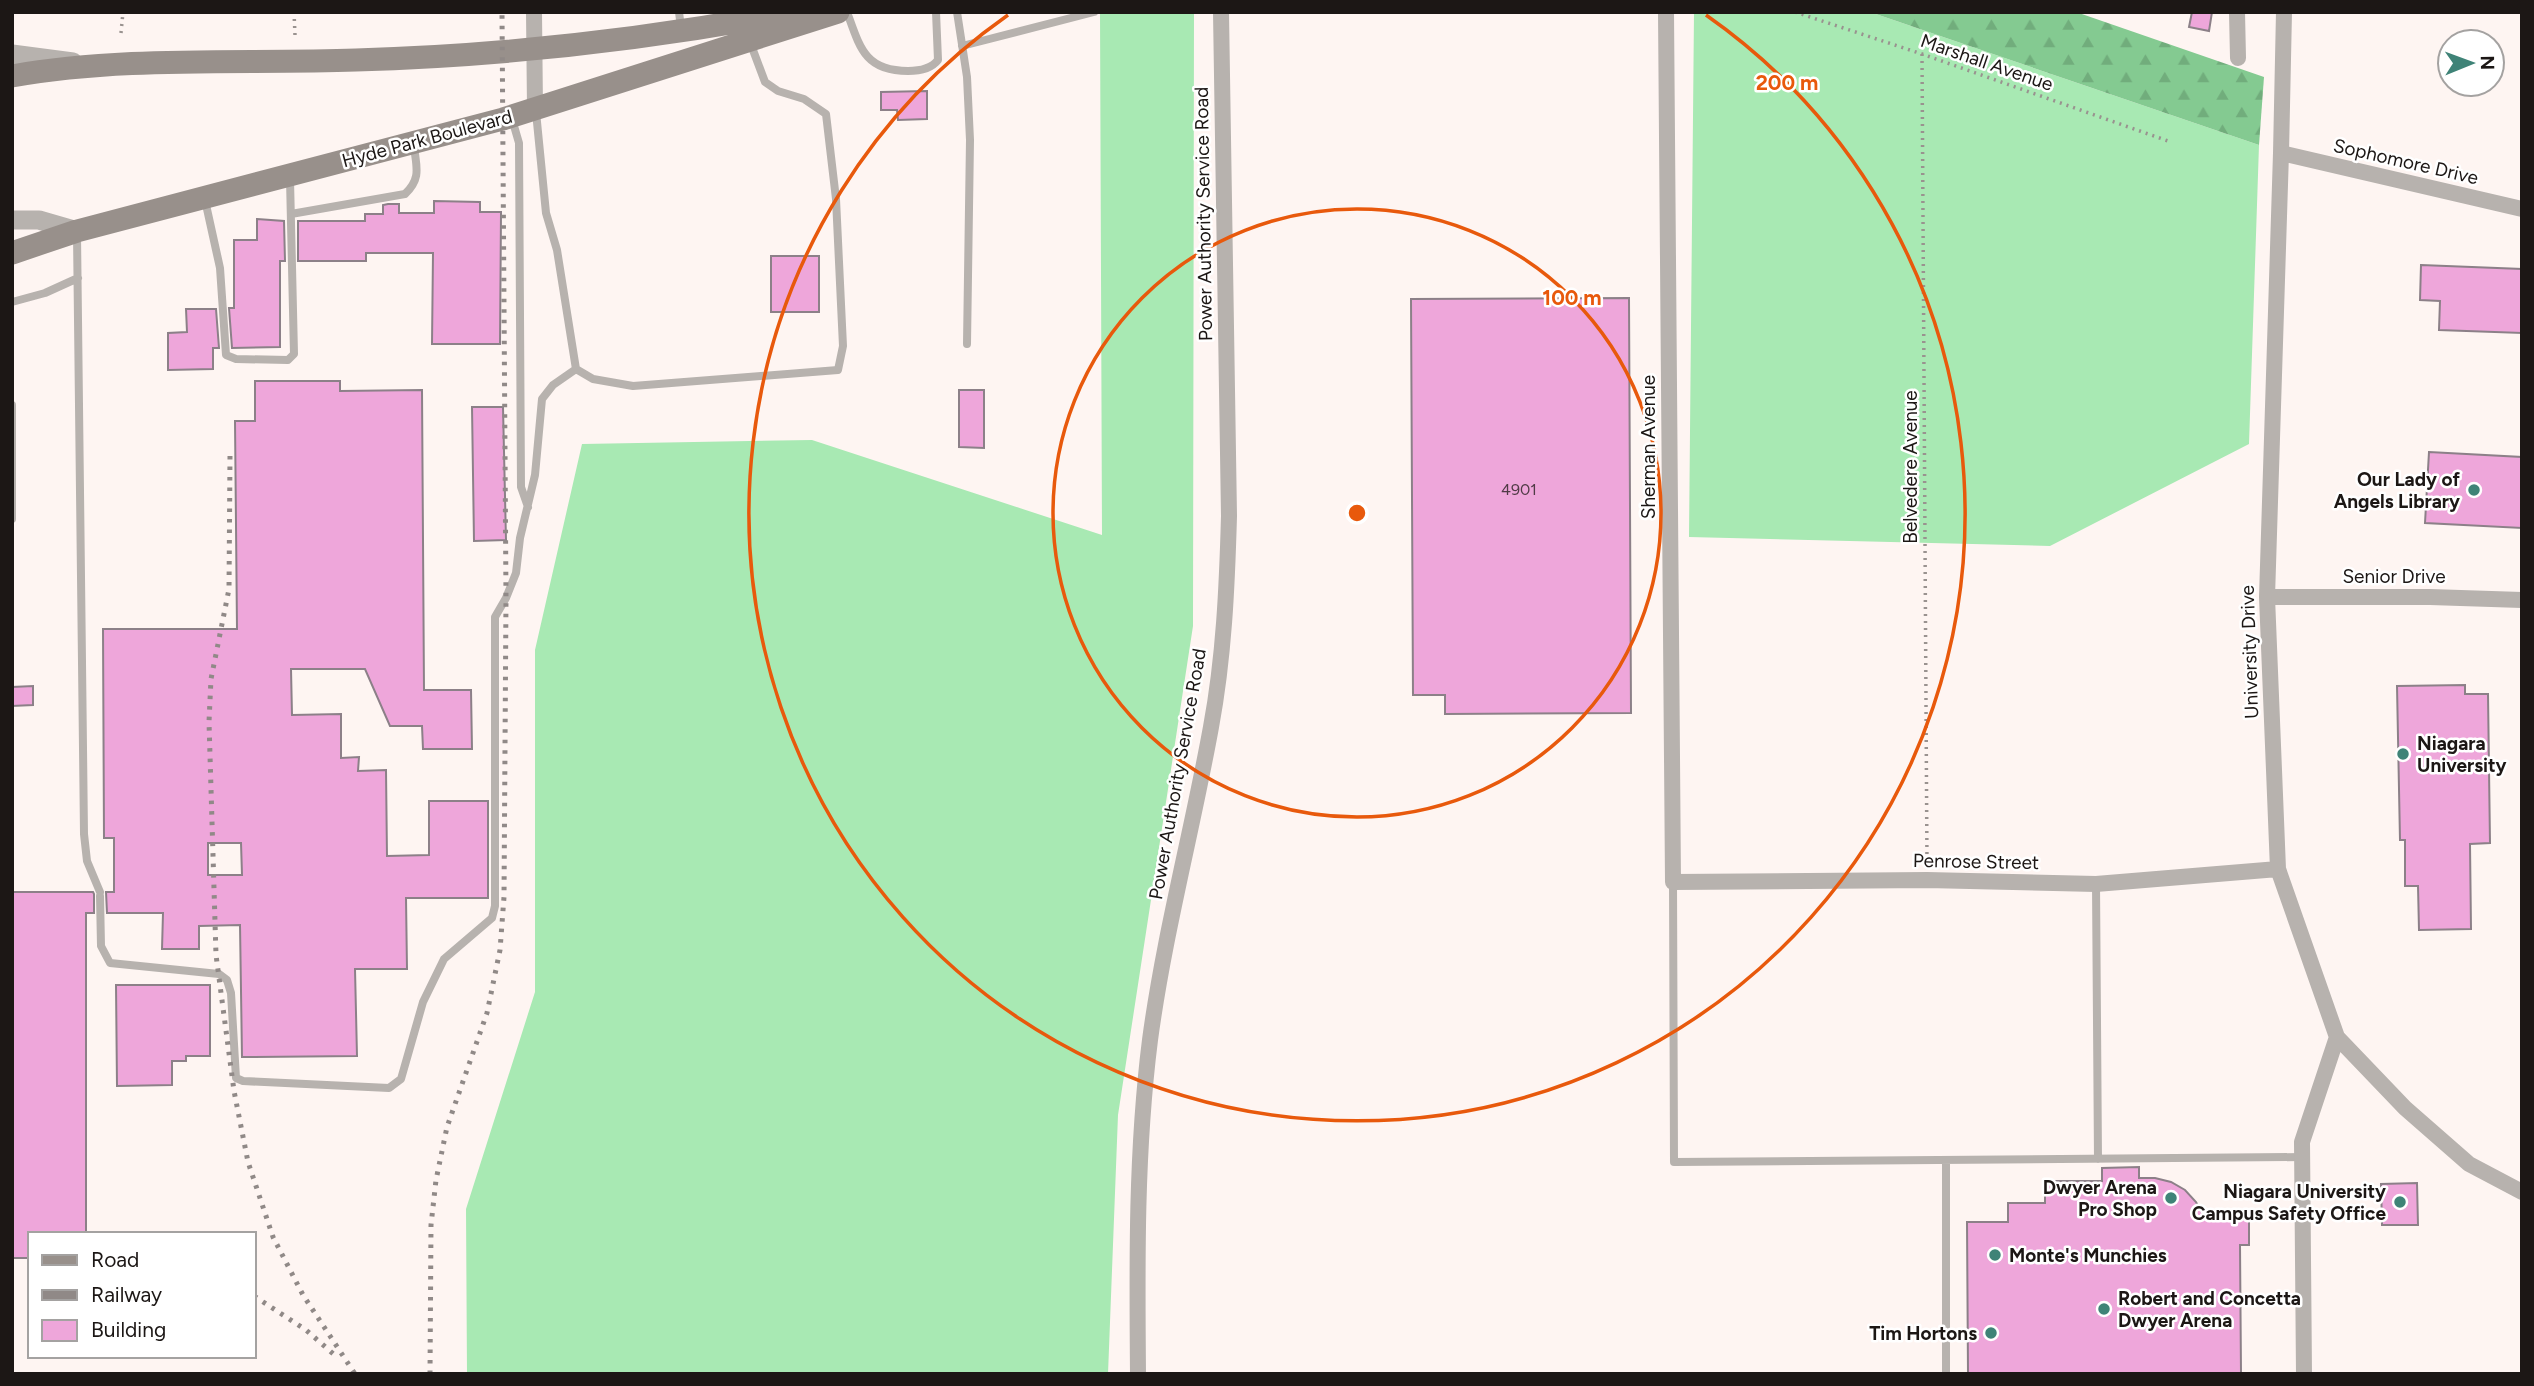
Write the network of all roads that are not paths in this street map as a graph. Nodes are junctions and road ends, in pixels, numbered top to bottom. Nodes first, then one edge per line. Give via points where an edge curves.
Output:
1 (534, 12) edge
2 (793, 12) edge
3 (838, 12) edge
4 (847, 12) edge
5 (936, 12) edge
6 (957, 12) edge
7 (1094, 12) edge
8 (1221, 12) edge
9 (1666, 12) edge
10 (2237, 12) edge
11 (2284, 12) edge
12 (680, 21) edge
13 (749, 41) junction
14 (962, 46) junction
15 (535, 48) junction
16 (12, 54) edge
17 (2238, 58) dead end
18 (95, 65) junction
19 (12, 76) edge
20 (535, 109) junction
21 (512, 116) junction
22 (413, 142) junction
23 (2281, 153) junction
24 (290, 175) junction
25 (204, 198) junction
26 (2522, 209) edge
27 (291, 214) junction
28 (12, 220) edge
29 (77, 231) junction
30 (12, 253) edge
31 (78, 278) junction
32 (12, 302) edge
33 (967, 344) dead end
34 (576, 369) junction
35 (12, 405) edge
36 (528, 508) junction
37 (12, 519) edge
38 (2267, 597) junction
39 (2522, 600) edge
40 (2278, 869) junction
41 (1673, 882) junction
42 (2096, 884) junction
43 (2337, 1037) junction
44 (2302, 1157) junction
45 (2098, 1159) junction
46 (1946, 1160) junction
47 (2522, 1192) edge
48 (1138, 1374) edge
49 (1946, 1374) edge
50 (2304, 1374) edge

1 - 15 street
2 - 12 main road
3 - 13 main road, Hyde Park Boulevard
4 - 5 lane via 859,45 877,67 890,71 917,71 938,60
6 - 14 lane
7 - 14 lane
8 - 48 street, Power Authority Service Road via 1227,588 1213,716 1150,1039 1140,1132
9 - 41 street, Sherman Avenue
10 - 17 street
11 - 23 street, University Drive
12 - 15 main road
13 - 20 main road, Hyde Park Boulevard
13 - 34 lane via 765,82 826,114 844,346 838,370 633,386 593,379
14 - 33 lane via 970,140
15 - 18 main road via 358,60
15 - 20 street
16 - 18 street
18 - 19 main road
20 - 21 main road, Hyde Park Boulevard
20 - 34 lane via 546,213 557,250
21 - 22 main road, Hyde Park Boulevard
21 - 36 lane via 520,143 522,487
22 - 24 main road, Hyde Park Boulevard
22 - 27 lane via 417,175 405,194
23 - 26 street, Sophomore Drive
23 - 38 street, University Drive
24 - 25 main road, Hyde Park Boulevard
24 - 27 lane
25 - 27 lane via 220,268 226,355 236,359 288,360 294,354
25 - 29 main road, Hyde Park Boulevard
28 - 29 street via 39,220
29 - 30 main road, Hyde Park Boulevard
29 - 31 lane
31 - 32 lane
31 - 36 lane via 84,834 87,862 99,885 101,946 110,963 219,974 227,980 236,1078 389,1088 401,1079 423,1002 444,959 492,918 495,617 516,573
34 - 36 lane via 553,384 542,399
35 - 37 lane
38 - 39 street, Senior Drive
38 - 40 street, University Drive
40 - 42 street, Penrose Street
40 - 43 street, University Drive
41 - 42 street, Penrose Street
41 - 46 lane via 1674,1162
42 - 45 lane
43 - 44 street via 2302,1142
43 - 47 street, University Drive via 2405,1108 2469,1164
44 - 45 lane
44 - 50 street
45 - 46 lane
46 - 49 lane

